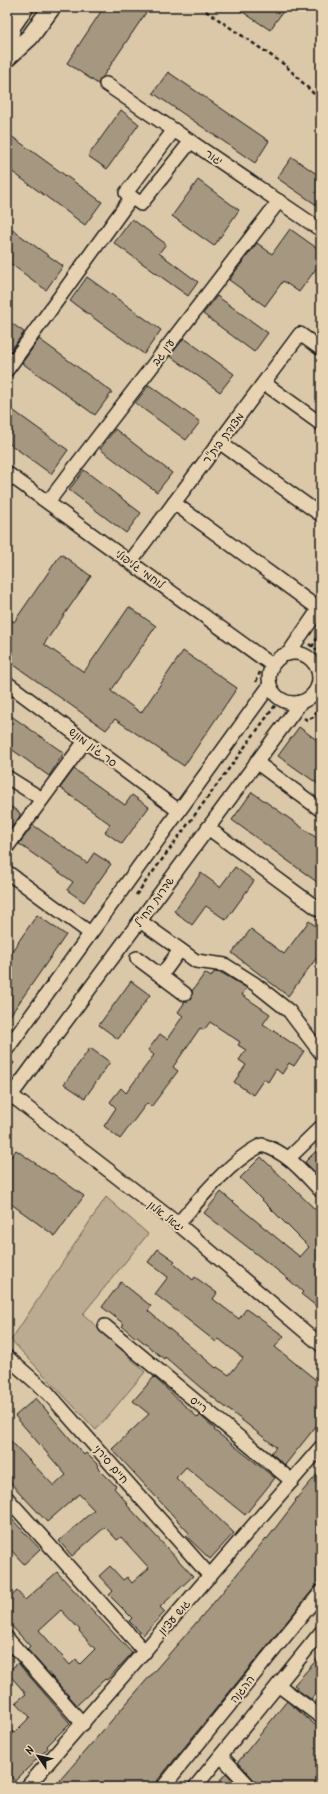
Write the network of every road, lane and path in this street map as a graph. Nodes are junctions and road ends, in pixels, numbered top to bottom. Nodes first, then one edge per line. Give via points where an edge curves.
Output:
1 (25, 7) edge
2 (52, 7) edge
3 (200, 7) edge
4 (9, 25) edge
5 (7, 50) edge
6 (7, 58) edge
7 (106, 84) dead end
8 (321, 101) edge
9 (174, 130) junction
10 (191, 141) junction
11 (131, 198) junction
12 (279, 201) junction
13 (321, 230) edge
14 (321, 349) edge
15 (7, 370) edge
16 (264, 383) junction
17 (321, 424) edge
18 (219, 442) junction
19 (7, 473) edge
20 (48, 502) junction
21 (174, 503) junction
22 (321, 515) edge
23 (130, 562) junction
24 (320, 608) edge
25 (321, 631) edge
26 (312, 647) dead end
27 (288, 654) junction
28 (272, 665) junction
29 (320, 676) edge
30 (7, 683) edge
31 (270, 685) junction
32 (317, 696) edge
33 (280, 699) junction
34 (301, 702) junction
35 (85, 741) junction
36 (256, 762) junction
37 (7, 776) edge
38 (42, 799) junction
39 (321, 810) edge
40 (179, 811) junction
41 (208, 828) junction
42 (7, 847) edge
43 (7, 872) edge
44 (135, 897) dead end
45 (321, 911) edge
46 (140, 921) junction
47 (90, 933) junction
48 (180, 950) junction
49 (137, 958) dead end
50 (161, 976) junction
51 (185, 994) dead end
52 (320, 1052) dead end
53 (12, 1053) edge
54 (7, 1070) edge
55 (8, 1096) edge
56 (321, 1127) edge
57 (289, 1158) junction
58 (321, 1191) edge
59 (178, 1224) junction
60 (105, 1326) dead end
61 (321, 1345) edge
62 (7, 1357) edge
63 (321, 1448) edge
64 (292, 1481) junction
65 (7, 1498) edge
66 (210, 1576) junction
67 (321, 1592) edge
68 (321, 1632) edge
69 (7, 1638) edge
70 (145, 1652) junction
71 (278, 1685) junction
72 (321, 1717) edge
73 (83, 1724) junction
74 (221, 1756) junction
75 (27, 1787) edge
76 (163, 1787) edge
77 (195, 1787) edge
78 (250, 1787) edge

1 - 4 main road
2 - 6 main road via 30,38
3 - 8 path via 285,65
4 - 5 main road
7 - 9 street, יגור
9 - 10 street, יגור
9 - 11 street via 126,193
10 - 11 street via 142,204
10 - 12 street, יגור
11 - 15 street
12 - 13 street, יגור
12 - 20 street, עין גב
14 - 16 street, מצודת בית"ר via 300,334
16 - 17 street
16 - 18 street, מצודת בית"ר
18 - 21 street, מצודת בית"ר
18 - 22 street
19 - 20 street, לוחמי גליפולי
20 - 23 street, לוחמי גליפולי
21 - 23 street, מצודת בית"ר
21 - 24 street
23 - 28 street, לוחמי גליפולי
24 - 27 street
25 - 26 path
27 - 28 street via 280,657
27 - 29 street via 307,656
28 - 31 street via 269,673
29 - 32 street
30 - 35 street, סר ג'ון מונש
31 - 33 street
31 - 40 street
32 - 34 street
33 - 34 street via 286,702
33 - 44 path
34 - 36 street, שדרות החי"ל
35 - 38 street
35 - 40 street, סר ג'ון מונש
36 - 39 street
36 - 41 street, שדרות החי"ל
37 - 38 street
38 - 42 street
40 - 47 street
41 - 45 street
41 - 46 street, שדרות החי"ל
43 - 47 street
46 - 48 street
46 - 55 street, שדרות החי"ל
47 - 53 street
48 - 50 street
48 - 52 street via 196,961 225,965 255,984 289,1011
49 - 50 street
50 - 51 street
53 - 54 path
55 - 59 street, יגאל אלון
56 - 57 street
57 - 58 street
57 - 59 street via 262,1145 254,1149 206,1192
59 - 61 street, יגאל אלון
60 - 64 street, רייס
62 - 66 street, חיים סירני via 48,1393
63 - 64 street, גוש עציון
64 - 66 street, גוש עציון
65 - 70 street
66 - 70 street, גוש עציון
67 - 76 street, ההגנה
68 - 71 street
69 - 73 street
70 - 73 street, גוש עציון
71 - 72 street
71 - 74 street
73 - 75 street, גוש עציון
74 - 77 street
74 - 78 street

